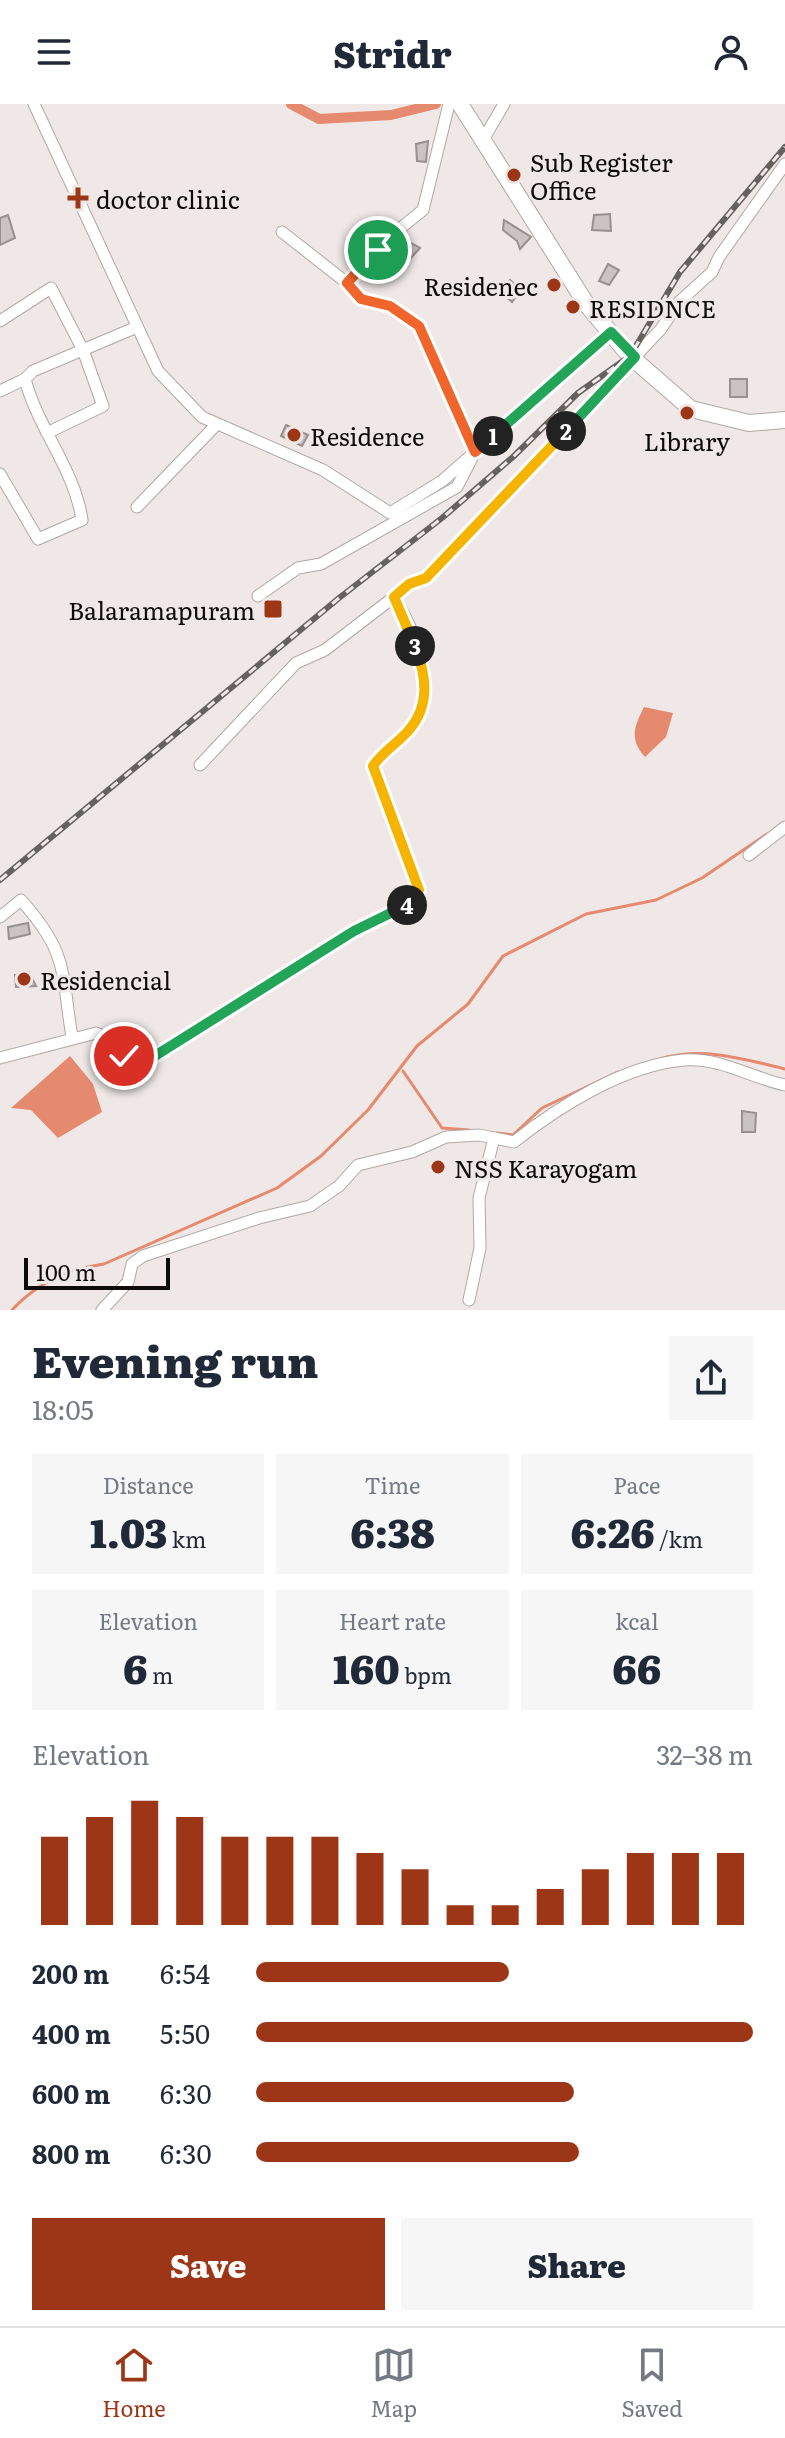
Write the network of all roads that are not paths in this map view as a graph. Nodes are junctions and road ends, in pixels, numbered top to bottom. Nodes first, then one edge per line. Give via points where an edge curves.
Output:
1 (34, 104) edge
2 (449, 104) edge
3 (460, 104) edge
4 (504, 104) edge
5 (483, 140) junction
6 (785, 164) edge
7 (282, 232) dead end
8 (347, 283) junction
9 (0, 321) edge
10 (137, 327) junction
11 (611, 332) junction
12 (83, 350) junction
13 (635, 357) junction
14 (25, 379) junction
15 (0, 391) edge
16 (785, 420) edge
17 (217, 424) junction
18 (47, 433) junction
19 (475, 452) junction
20 (0, 474) edge
21 (137, 507) dead end
22 (258, 596) dead end
23 (394, 597) junction
24 (200, 765) dead end
25 (785, 827) edge
26 (749, 855) dead end
27 (0, 917) edge
28 (72, 1037) junction
29 (0, 1058) edge
30 (785, 1085) edge
31 (494, 1138) junction
32 (469, 1300) dead end
33 (102, 1310) edge

1 - 10 street
2 - 8 street via 423,210
3 - 5 main road
4 - 5 street
5 - 11 main road via 587,305
6 - 13 street via 712,272 679,302
7 - 8 street
8 - 19 street via 361,299 390,306 419,326
9 - 12 street via 51,288
10 - 12 street
10 - 17 street via 158,371 202,417
11 - 13 main road
11 - 19 street
12 - 14 street
12 - 18 street via 103,406
13 - 16 main road via 691,409 749,423
13 - 23 street via 426,578
14 - 15 street
14 - 18 street
17 - 19 street via 323,470 390,513 442,481
17 - 21 street
18 - 20 street via 79,499 82,520 38,539
19 - 22 street via 457,487 331,559 298,568
23 - 24 street via 325,650 296,663
23 - 28 street via 421,662 424,706 408,731 373,766 419,890 405,907 354,931 142,1064 132,1065 107,1035
25 - 26 street
27 - 28 street via 21,900 46,927 60,953
28 - 29 street
30 - 31 street via 734,1067 685,1060 627,1075 550,1113 514,1142
31 - 32 street via 479,1198 480,1248
31 - 33 street via 446,1137 358,1165 310,1206 143,1256

